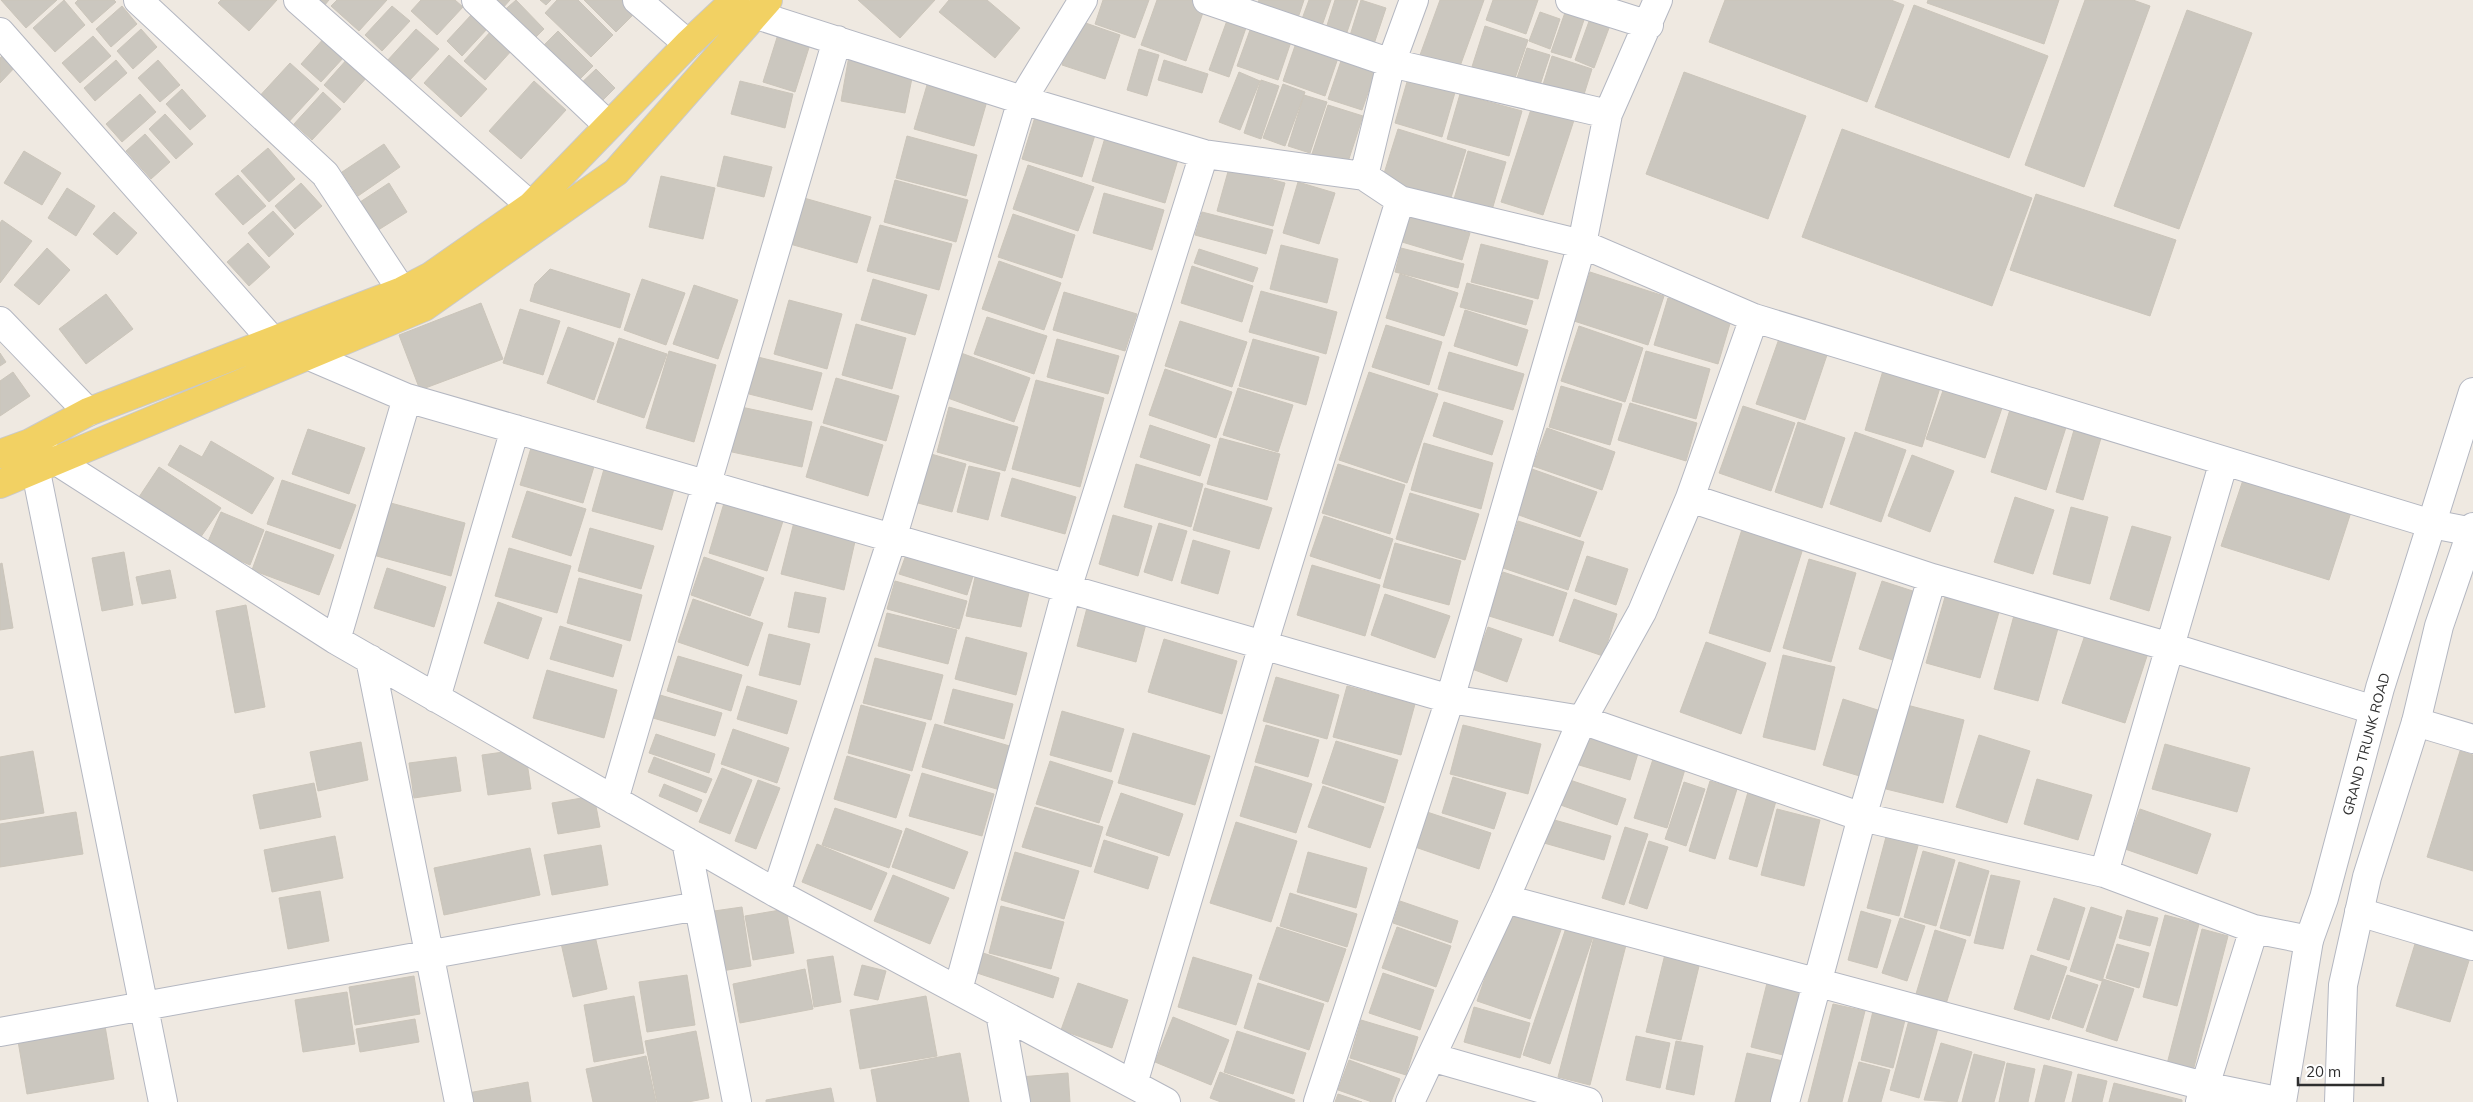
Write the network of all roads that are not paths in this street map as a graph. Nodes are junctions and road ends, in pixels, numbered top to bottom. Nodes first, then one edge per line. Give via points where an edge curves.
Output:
1 (138, 0) edge
2 (298, 0) edge
3 (476, 0) edge
4 (637, 0) edge
5 (1083, 0) edge
6 (1207, 0) edge
7 (1414, 0) edge
8 (1570, 0) edge
9 (1658, 0) edge
10 (747, 5) edge
11 (1649, 25) junction
12 (0, 32) edge
13 (837, 40) junction
14 (688, 44) junction
15 (1391, 63) junction
16 (1022, 100) junction
17 (1608, 114) junction
18 (608, 126) junction
19 (1204, 154) junction
20 (1364, 176) junction
21 (1400, 200) junction
22 (531, 206) junction
23 (1582, 244) junction
24 (402, 292) junction
25 (1754, 318) junction
26 (0, 321) edge
27 (272, 340) junction
28 (308, 356) junction
29 (2473, 392) edge
30 (406, 398) junction
31 (88, 412) junction
32 (515, 430) junction
33 (0, 454) edge
34 (41, 458) junction
35 (2224, 461) junction
36 (0, 484) edge
37 (705, 484) junction
38 (1690, 498) junction
39 (2432, 524) junction
40 (2472, 530) edge
41 (892, 539) junction
42 (1932, 578) junction
43 (1067, 589) junction
44 (336, 640) junction
45 (1264, 645) junction
46 (2170, 647) junction
47 (370, 660) junction
48 (436, 698) junction
49 (1450, 699) junction
50 (2374, 710) junction
51 (1582, 720) junction
52 (2416, 722) junction
53 (2473, 739) edge
54 (614, 800) junction
55 (1862, 817) junction
56 (686, 841) junction
57 (2104, 873) junction
58 (776, 893) junction
59 (1504, 899) junction
60 (698, 906) junction
61 (2359, 912) junction
62 (2254, 929) junction
63 (2309, 940) junction
64 (2473, 946) edge
65 (429, 954) junction
66 (1816, 982) junction
67 (958, 990) junction
68 (144, 1006) junction
69 (1000, 1013) junction
70 (0, 1032) edge
71 (1432, 1057) junction
72 (1133, 1084) junction
73 (2202, 1094) edge
74 (163, 1102) edge
75 (459, 1102) edge
76 (737, 1102) edge
77 (1016, 1102) edge
78 (1166, 1102) edge
79 (1318, 1102) edge
80 (1410, 1102) edge
81 (1588, 1102) edge
82 (1785, 1102) edge
83 (2282, 1102) edge
84 (2339, 1102) edge

1 - 24 street via 325,174
2 - 22 street
3 - 18 street
4 - 14 street
5 - 16 street
6 - 15 street
7 - 15 street
8 - 11 street
9 - 11 street
10 - 13 street
10 - 14 main road
10 - 28 main road via 616,172 424,307
11 - 17 street
12 - 27 street
13 - 16 street
13 - 37 street
14 - 18 main road
15 - 17 street
15 - 20 street
16 - 19 street
16 - 41 street
17 - 23 street
18 - 22 main road
19 - 20 street
19 - 43 street
20 - 21 street
21 - 23 street
21 - 45 street
22 - 24 main road via 431,276
23 - 25 street
23 - 49 street
24 - 27 main road
25 - 35 street
25 - 38 street
26 - 31 street
27 - 28 street
27 - 31 main road
28 - 30 street
28 - 34 main road
29 - 39 street, GRAND TRUNK ROAD
30 - 32 street
30 - 44 street
31 - 34 main road
32 - 37 street
32 - 48 street
33 - 34 main road
34 - 36 main road
34 - 44 street
34 - 68 street
35 - 39 street
35 - 46 street
37 - 41 street
37 - 54 street
38 - 42 street
38 - 51 street via 1642,612
39 - 40 street
39 - 50 street, GRAND TRUNK ROAD
40 - 52 street via 2439,626
41 - 43 street
41 - 58 street
42 - 46 street
42 - 55 street
43 - 45 street
43 - 67 street
44 - 47 street
45 - 49 street
45 - 72 street
46 - 50 street
46 - 57 street
47 - 48 street
47 - 65 street
48 - 54 street
49 - 51 street
49 - 79 street
50 - 63 street, GRAND TRUNK ROAD via 2324,898
51 - 55 street
51 - 59 street
52 - 53 street
52 - 61 street
54 - 56 street
55 - 57 street
55 - 66 street
56 - 58 street
56 - 60 street
57 - 62 street
58 - 67 street
59 - 66 street
59 - 71 street
60 - 65 street
60 - 76 street
61 - 64 street
61 - 84 street via 2343,985
62 - 63 street
62 - 73 street
63 - 83 street, GRAND TRUNK ROAD
65 - 68 street
65 - 75 street
66 - 73 street
66 - 82 street
67 - 69 street
68 - 70 street
68 - 74 street
69 - 72 street
69 - 77 street
71 - 80 street
71 - 81 street
72 - 78 street
73 - 83 street

